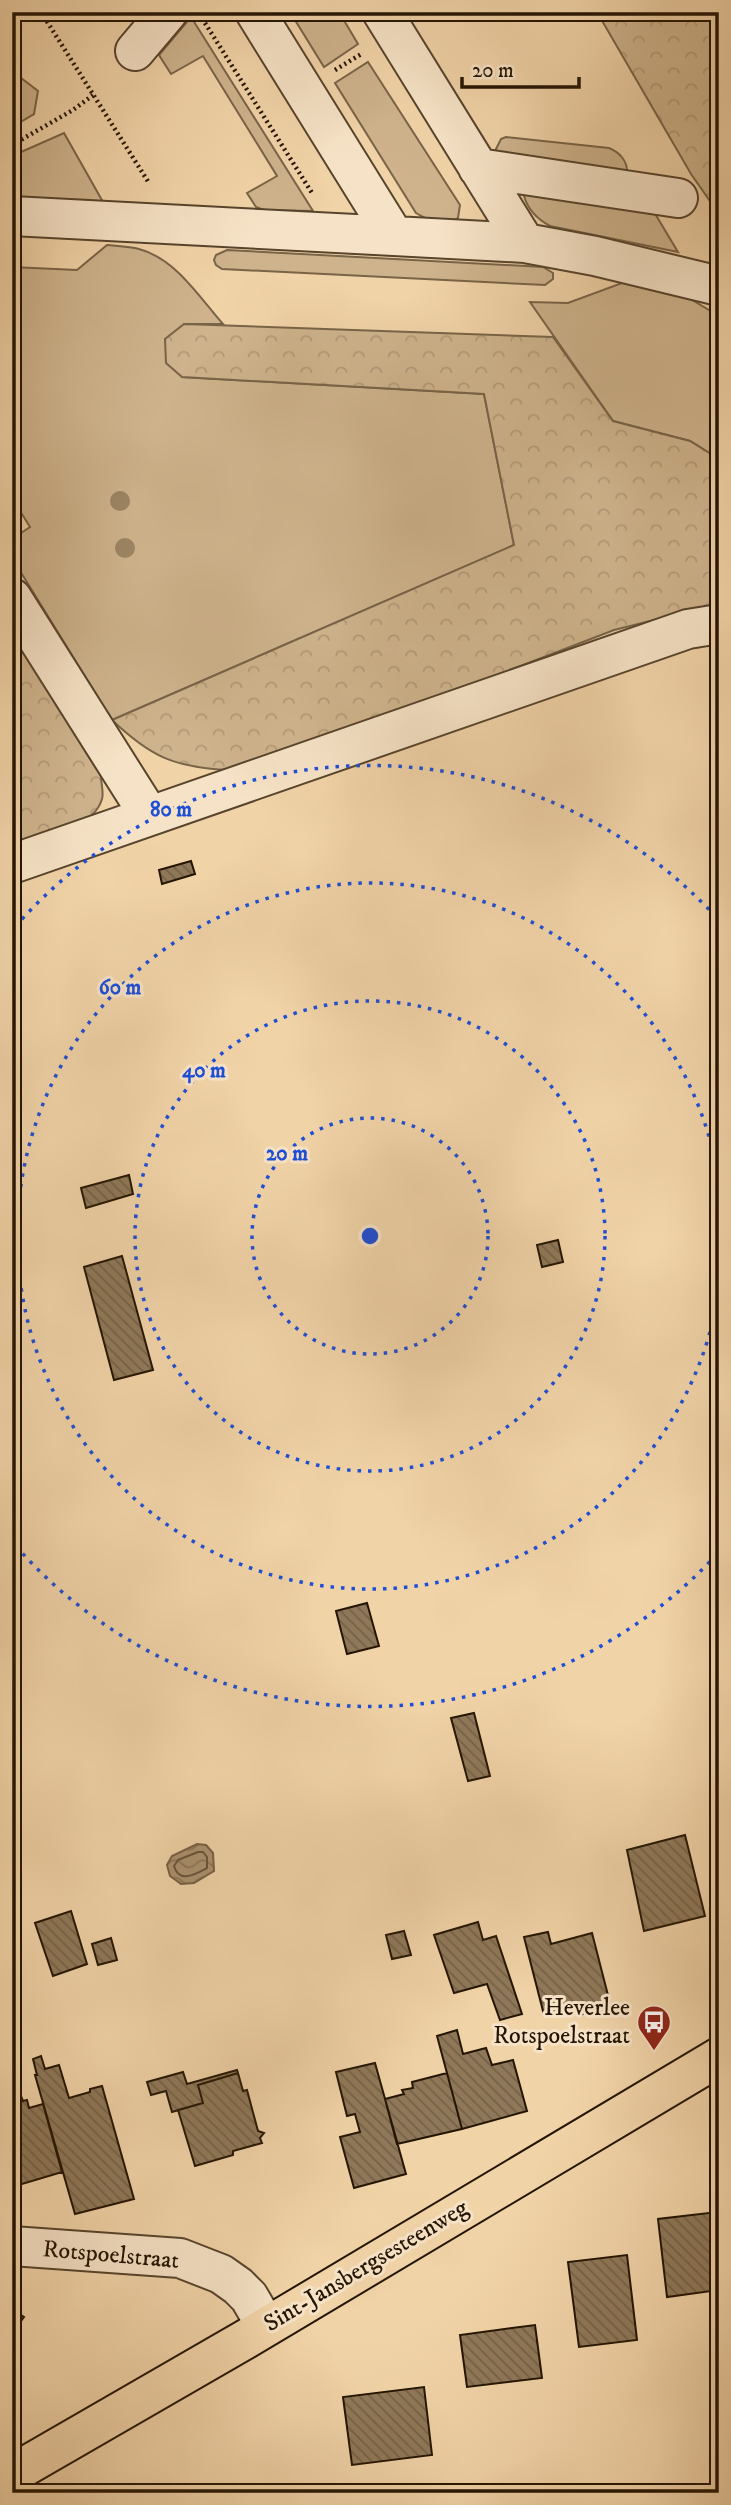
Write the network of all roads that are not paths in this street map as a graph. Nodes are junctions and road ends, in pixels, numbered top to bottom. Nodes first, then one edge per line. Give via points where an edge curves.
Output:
1 (168, 12) edge
2 (255, 12) edge
3 (382, 12) edge
4 (135, 51) dead end
5 (478, 168) junction
6 (678, 198) dead end
7 (12, 216) edge
8 (394, 236) junction
9 (525, 243) junction
10 (719, 286) edge
11 (12, 598) edge
12 (719, 624) edge
13 (149, 815) junction
14 (12, 864) edge
15 (719, 2057) edge
16 (12, 2246) edge
17 (266, 2326) junction
18 (12, 2474) edge

1 - 4 street
2 - 8 street
3 - 5 street
5 - 6 street
5 - 9 street
7 - 8 street
8 - 9 street
9 - 10 street
11 - 13 street
12 - 13 street via 675,633
13 - 14 street
15 - 17 main road, Sint-Jansbergsesteenweg
16 - 17 street, Rotspoelstraat via 180,2258 221,2274 237,2286
17 - 18 main road, Sint-Jansbergsesteenweg

